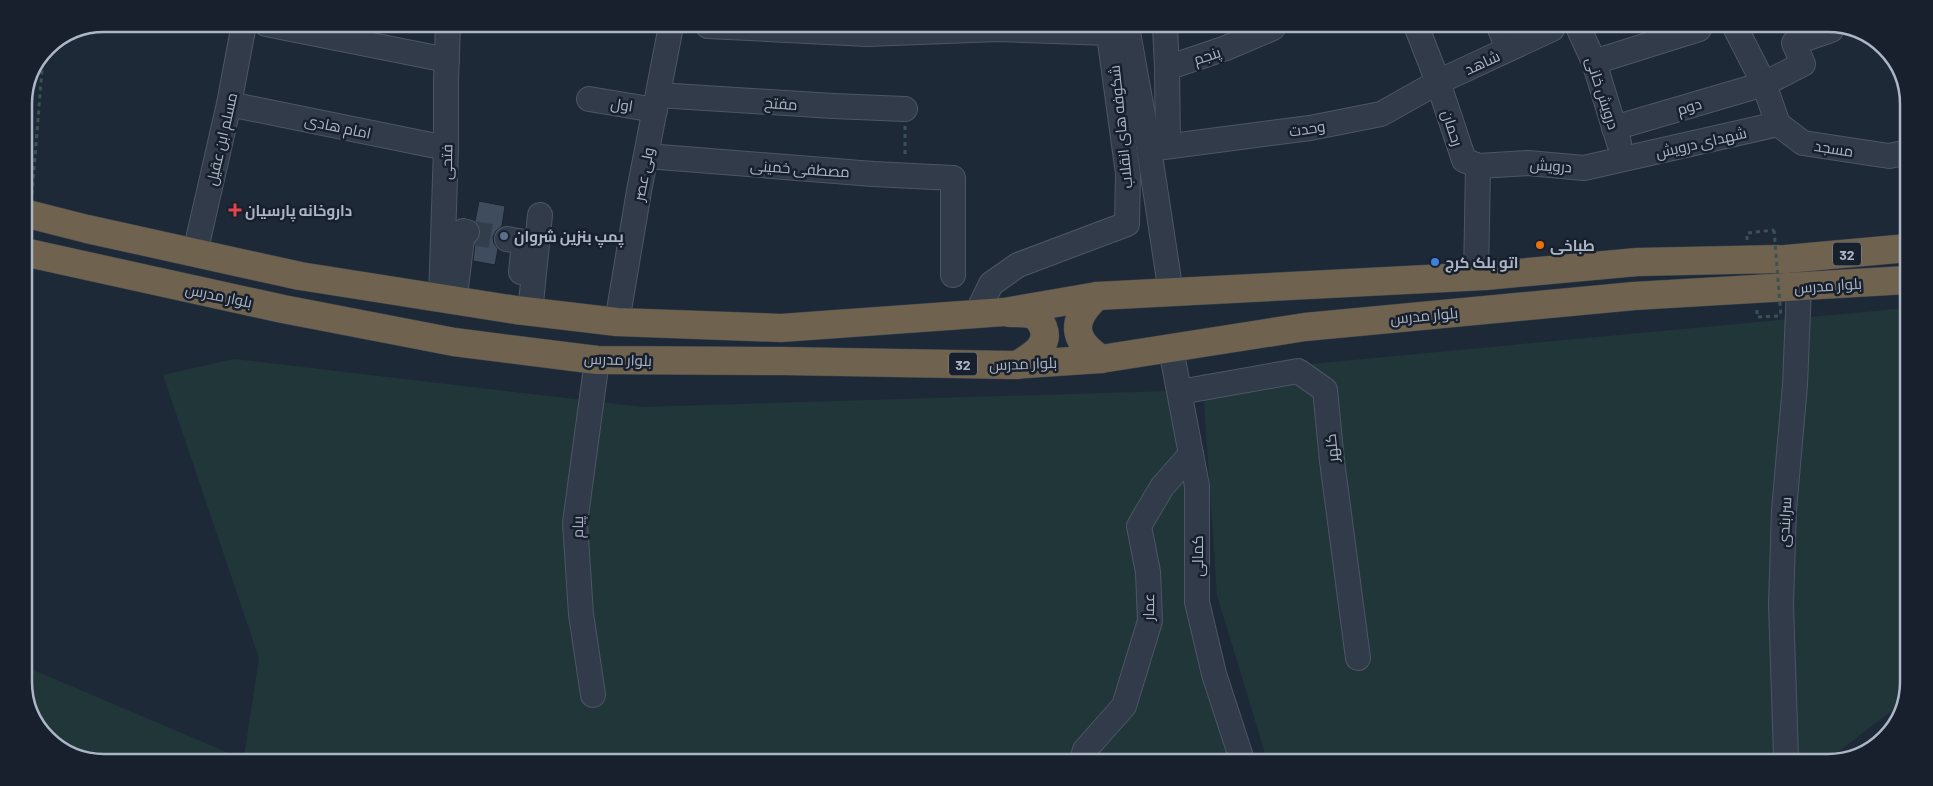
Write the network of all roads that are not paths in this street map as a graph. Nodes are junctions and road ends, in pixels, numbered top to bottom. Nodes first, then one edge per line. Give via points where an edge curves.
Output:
1 (242, 33) edge
2 (311, 33) edge
3 (448, 33) edge
4 (670, 33) edge
5 (847, 33) edge
6 (893, 33) edge
7 (1115, 33) edge
8 (1116, 33) edge
9 (1165, 33) edge
10 (1261, 33) edge
11 (1419, 33) edge
12 (1533, 33) edge
13 (1581, 33) edge
14 (1686, 33) edge
15 (1738, 33) edge
16 (1822, 33) edge
17 (1504, 39) edge
18 (447, 60) junction
19 (1594, 62) junction
20 (1167, 68) junction
21 (1438, 82) junction
22 (1764, 84) junction
23 (589, 99) dead end
24 (656, 102) junction
25 (229, 104) junction
26 (905, 109) road end
27 (1778, 124) junction
28 (1614, 128) junction
29 (1158, 147) junction
30 (446, 148) junction
31 (1900, 154) edge
32 (647, 156) junction
33 (1624, 159) junction
34 (1478, 166) junction
35 (540, 215) dead end
36 (33, 216) edge
37 (467, 232) dead end
38 (1900, 237) edge
39 (507, 239) tunnel mouth
40 (1900, 249) edge
41 (195, 253) junction
42 (33, 254) edge
43 (1786, 260) junction
44 (953, 275) dead end
45 (1476, 276) junction
46 (1900, 280) edge
47 (1798, 287) junction
48 (1171, 292) junction
49 (1097, 296) junction
50 (447, 300) junction
51 (523, 311) junction
52 (1004, 312) junction
53 (976, 315) junction
54 (617, 322) junction
55 (1171, 348) junction
56 (1101, 359) junction
57 (597, 360) junction
58 (1017, 365) junction
59 (1180, 392) junction
60 (1191, 454) junction
61 (1358, 658) dead end
62 (593, 695) dead end
63 (1084, 754) edge
64 (1240, 754) edge
65 (1786, 754) edge

1 - 25 street, مسلم ابن عقیل
2 - 18 street
3 - 18 street, فتحی
4 - 24 street, ولی عصر
5 - 6 street
7 - 53 street, شکوفه های انقلاب via 1128,174 1127,224 1018,265 991,284
8 - 29 street, شکوفه های انقلاب
9 - 20 street, شکوفه های انقلاب
10 - 20 street, پنجم
11 - 21 street, رحمان
12 - 17 street, شاهد
13 - 19 street, درویش خانی
14 - 19 street
15 - 22 street
16 - 22 street, دوم via 1794,43 1803,64
17 - 21 street, شاهد
18 - 30 street, فتحی
19 - 28 street, درویش خانی
20 - 29 street, شکوفه های انقلاب
21 - 29 street, وحدت via 1381,114 1310,128
21 - 34 street, رحمان via 1464,160
22 - 27 street
22 - 28 street, دوم
23 - 24 street, اول
24 - 26 street, مفتح
24 - 32 street, ولی عصر
25 - 30 street, امام هادی
25 - 41 street, مسلم ابن عقیل
27 - 31 street, مسجد via 1803,143 1889,156
27 - 33 street, شهدای درویش
28 - 33 street, درویش خانی
29 - 48 street, شکوفه های انقلاب
30 - 50 street, فتحی
32 - 44 street, مصطفی خمینی via 953,178
32 - 54 street, ولی عصر
33 - 34 street, درویش via 1584,168 1528,163
34 - 45 street
35 - 51 street
36 - 41 highway, بلوار مدرس / 32
37 - 50 street via 463,231
38 - 43 highway
39 - 51 street via 524,242
40 - 43 highway, 32
41 - 50 highway, بلوار مدرس / 32 via 300,276
42 - 57 highway, بلوار مدرس / 32 via 283,309 454,342
43 - 45 highway, بلوار مدرس / 32 via 1636,262
45 - 48 highway, بلوار مدرس / 32
46 - 47 highway, بلوار مدرس / 32
47 - 55 highway, بلوار مدرس / 32 via 1634,296 1314,326
47 - 65 street, سرابندی via 1781,604
48 - 49 highway, بلوار مدرس / 32
49 - 52 highway, بلوار مدرس / 32
49 - 56 highway via 1086,306 1078,324 1081,341
50 - 51 highway, بلوار مدرس / 32
51 - 54 highway, بلوار مدرس / 32
52 - 53 highway, بلوار مدرس / 32
52 - 58 highway via 1029,314 1039,319 1045,332 1043,344
53 - 54 highway, بلوار مدرس / 32 via 781,328
55 - 56 highway, بلوار مدرس / 32
55 - 59 street, کمالی
56 - 58 highway, بلوار مدرس / 32
57 - 58 highway, بلوار مدرس / 32
57 - 62 street, پیام via 575,523 581,614
59 - 60 street, کمالی
59 - 61 street, کلهر via 1298,371 1325,390
60 - 63 street, عمار via 1162,487 1139,526 1148,572 1150,621 1124,706
60 - 64 street, کمالی via 1197,486 1197,602 1214,674

